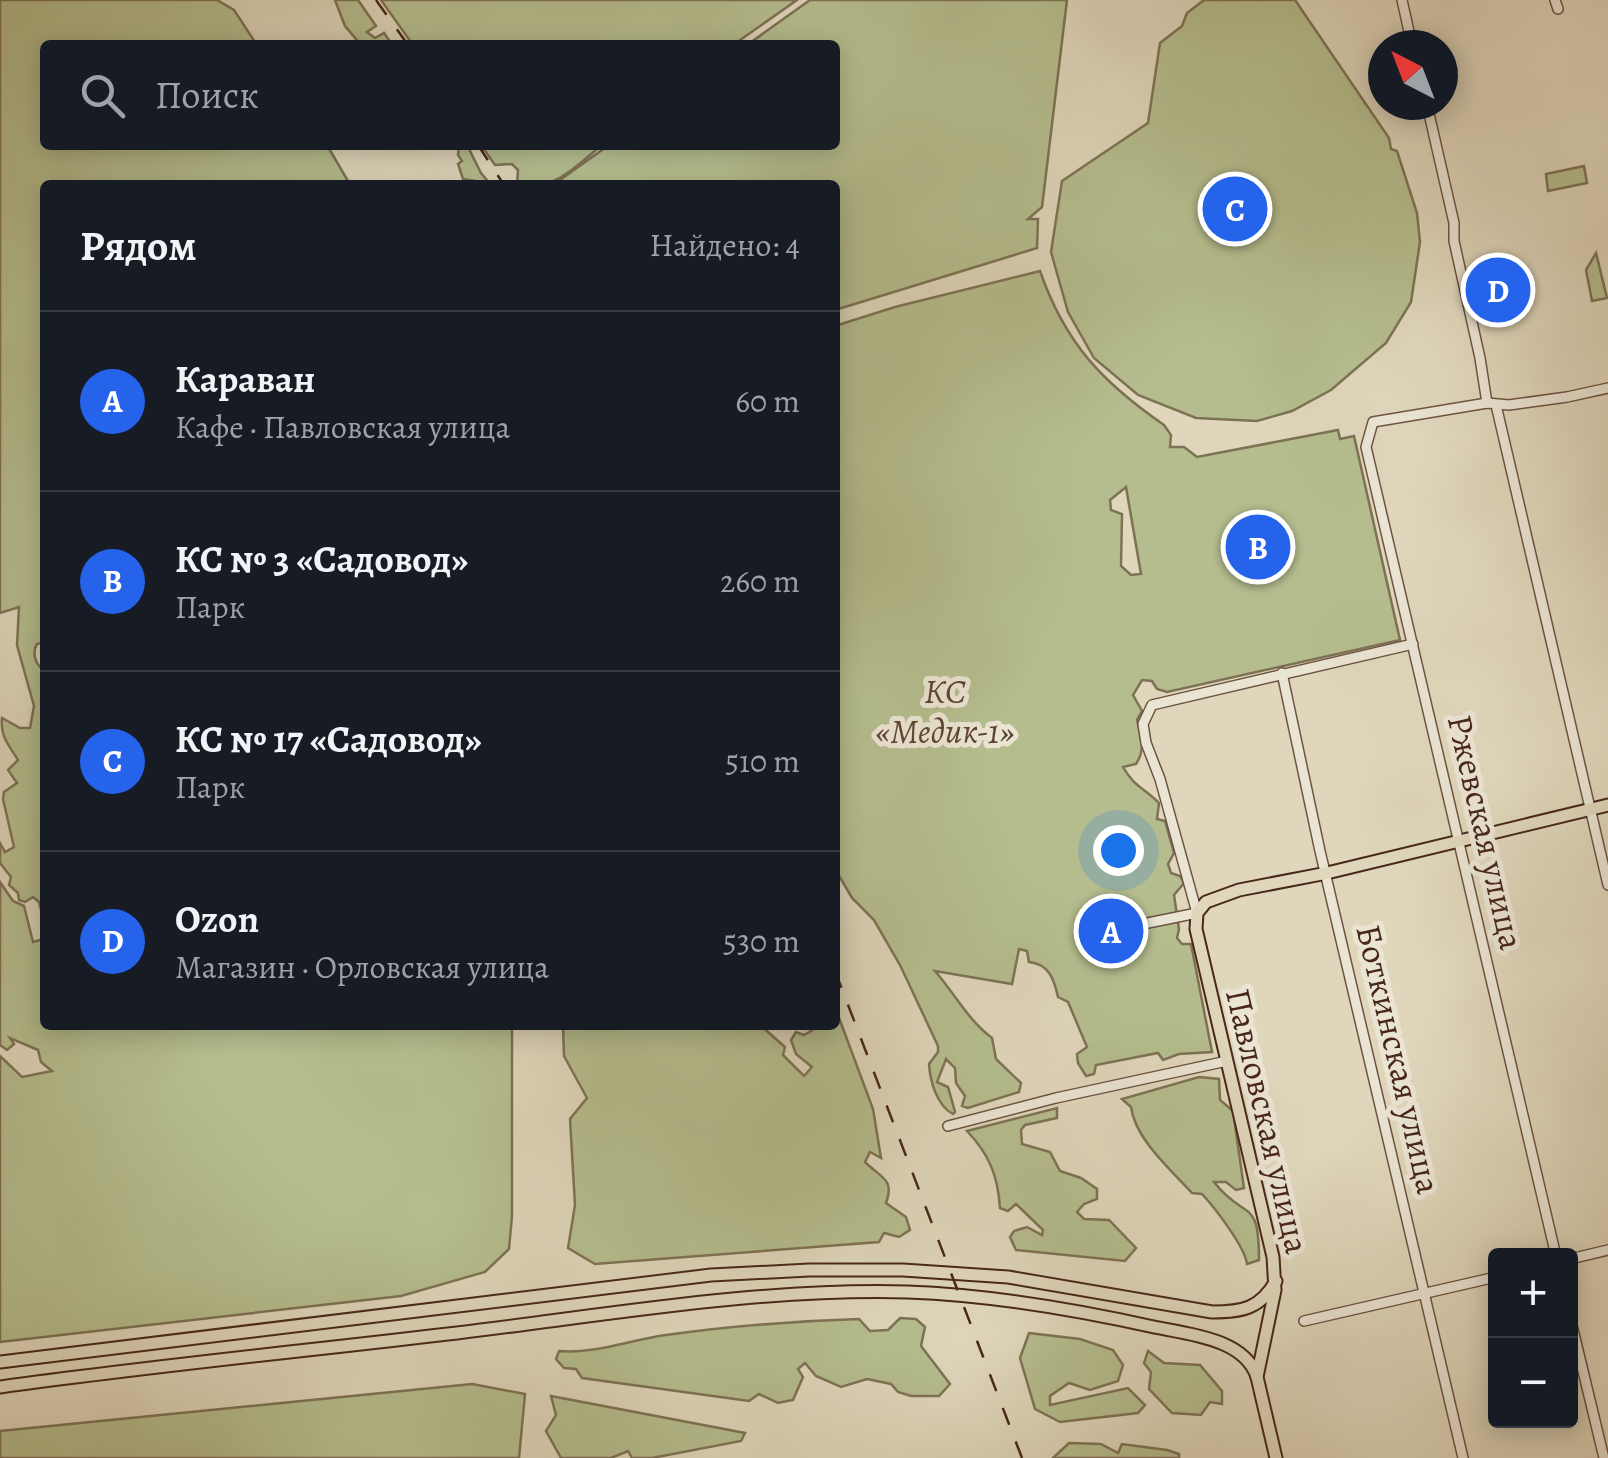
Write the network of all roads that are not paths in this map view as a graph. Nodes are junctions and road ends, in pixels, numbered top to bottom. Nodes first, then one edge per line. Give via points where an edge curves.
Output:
1 (1402, 0) edge
2 (1409, 30) edge
3 (1430, 120) edge
4 (1608, 388) edge
5 (1492, 404) junction
6 (1413, 644) junction
7 (1282, 673) junction
8 (1608, 805) edge
9 (1590, 810) junction
10 (1461, 842) junction
11 (1327, 873) junction
12 (1608, 884) edge
13 (1197, 913) junction
14 (1144, 924) dead end
15 (1227, 1061) junction
16 (948, 1126) dead end
17 (1554, 1248) edge
18 (1608, 1250) edge
19 (1578, 1257) edge
20 (1488, 1279) edge
21 (1276, 1281) junction
22 (1425, 1294) junction
23 (1186, 1307) junction
24 (1304, 1321) dead end
25 (1178, 1332) junction
26 (1575, 1338) edge
27 (0, 1362) edge
28 (1257, 1377) junction
29 (0, 1387) edge
30 (1276, 1458) edge
31 (1463, 1458) edge
32 (1604, 1458) edge

1 - 2 street
3 - 5 street
4 - 5 street
5 - 6 street, Ржевская улица via 1373,422 1366,447
5 - 9 street
6 - 7 street
6 - 10 street, Ржевская улица
7 - 11 street, Боткинская улица
7 - 13 street, Павловская улица via 1160,701 1146,713 1146,743
8 - 9 main road
9 - 10 main road
9 - 12 street
10 - 11 main road
10 - 17 street, Ржевская улица
11 - 13 main road via 1216,897
11 - 22 street, Боткинская улица
13 - 14 street
13 - 15 main road, Павловская улица
15 - 16 street
15 - 21 main road, Павловская улица
18 - 19 street
20 - 22 street
21 - 23 main road via 1246,1311
21 - 28 main road, Павловская улица
22 - 24 street
22 - 31 street, Боткинская улица
23 - 25 main road via 1194,1324
23 - 27 main road via 1008,1278 903,1270 776,1272
25 - 28 main road via 1236,1350
25 - 29 main road via 999,1298 834,1292 704,1301
26 - 32 street
28 - 30 main road, Павловская улица

